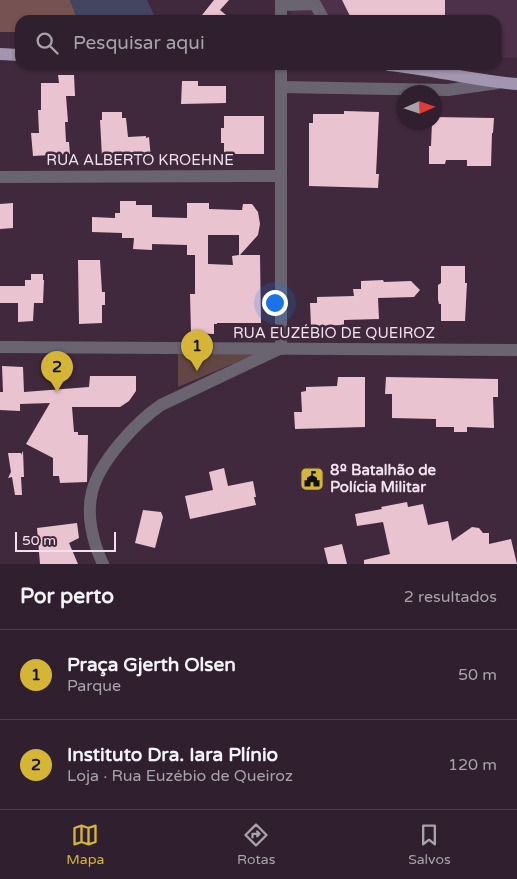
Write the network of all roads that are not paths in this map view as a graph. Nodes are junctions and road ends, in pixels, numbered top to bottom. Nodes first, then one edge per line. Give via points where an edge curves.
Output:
1 (281, 3) edge
2 (321, 15) edge
3 (0, 54) edge
4 (15, 55) edge
5 (281, 70) edge
6 (455, 70) edge
7 (498, 83) junction
8 (517, 84) edge
9 (281, 87) junction
10 (281, 176) junction
11 (0, 177) edge
12 (0, 347) edge
13 (281, 348) junction
14 (517, 350) edge
15 (103, 564) edge

1 - 2 street via 315,4
3 - 4 main road
5 - 9 street
6 - 7 main road
7 - 8 main road
7 - 9 street via 448,90
9 - 10 street
10 - 11 street, RUA ALBERTO KROEHNE
10 - 13 street
12 - 13 street, RUA EUZÉBIO DE QUEIROZ
13 - 14 street, RUA EUZÉBIO DE QUEIROZ
13 - 15 street via 161,405 144,417 126,437 105,464 92,491 93,534

